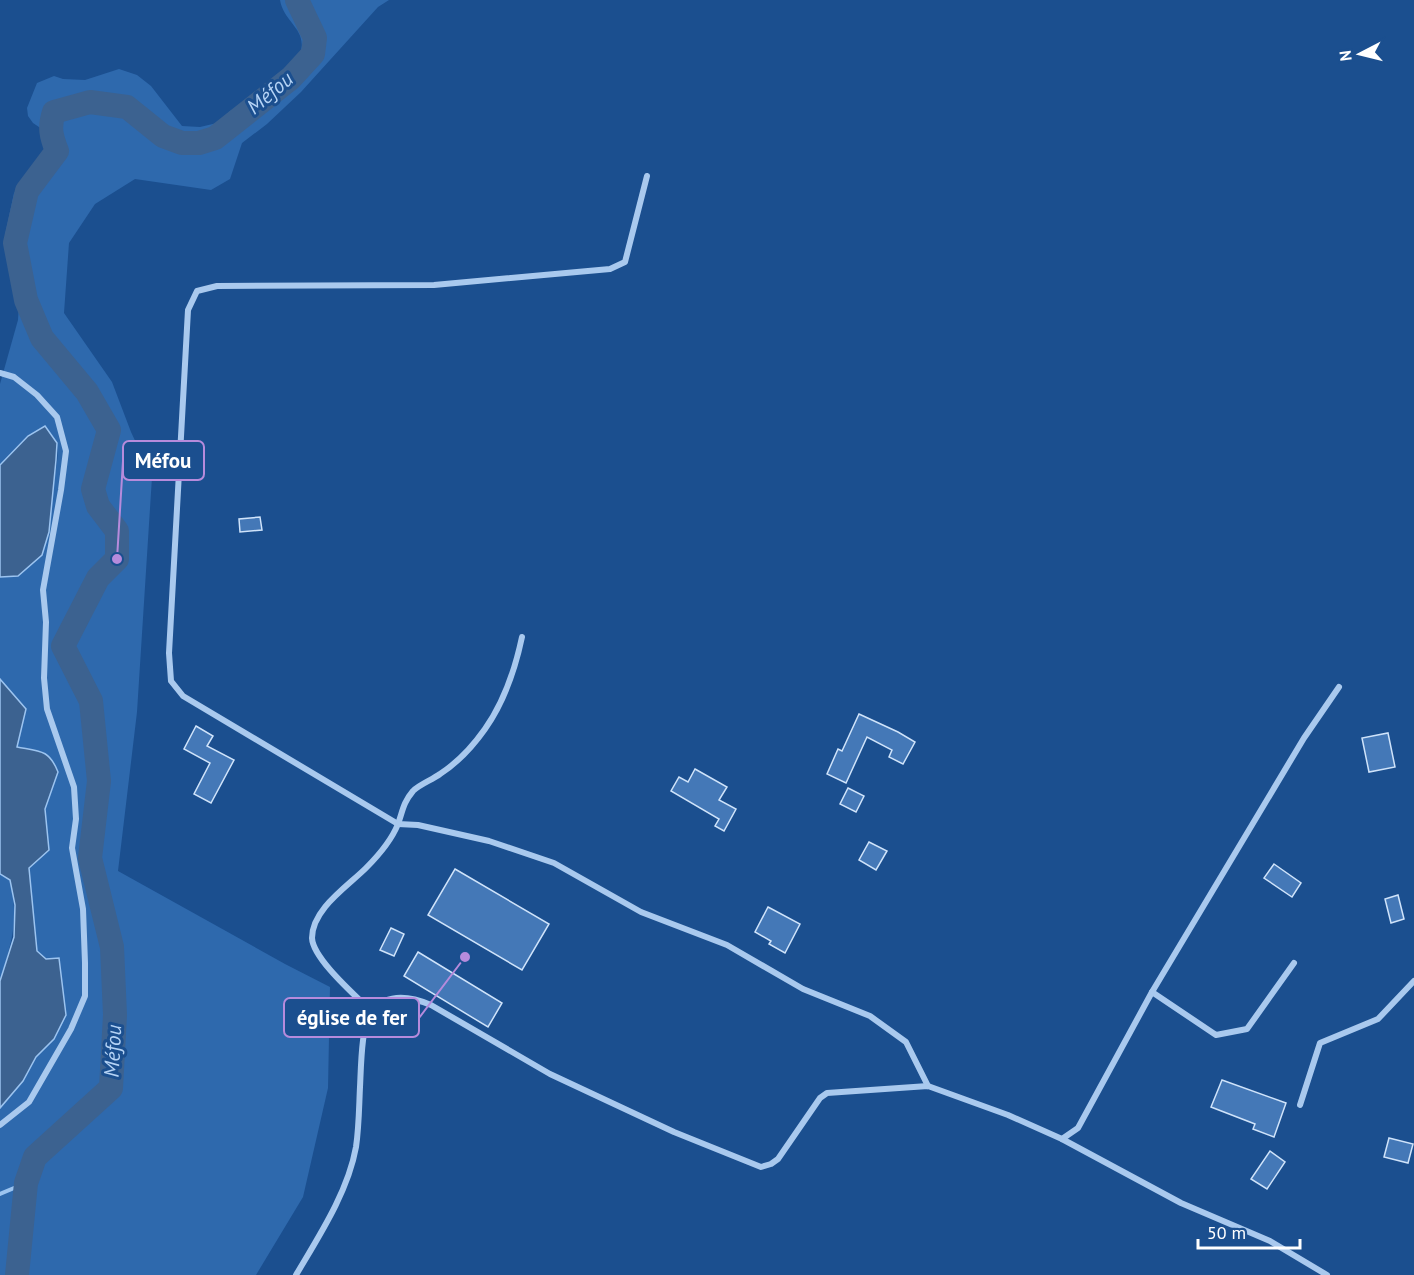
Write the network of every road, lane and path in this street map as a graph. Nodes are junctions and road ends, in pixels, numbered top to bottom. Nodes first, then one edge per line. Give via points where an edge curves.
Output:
1 (647, 176) dead end
2 (0, 373) edge
3 (522, 637) dead end
4 (1339, 687) dead end
5 (398, 824) junction
6 (1294, 963) dead end
7 (1414, 981) edge
8 (1152, 993) junction
9 (371, 1011) junction
10 (928, 1086) junction
11 (1300, 1105) dead end
12 (0, 1125) edge
13 (1062, 1139) junction
14 (296, 1275) edge
15 (1327, 1275) edge

1 - 5 street via 625,262 610,269 434,285 217,286 197,291 188,310 169,653 171,681 183,696
2 - 12 street via 14,377 37,394 57,417 66,451 43,590 44,678 47,709 74,787 76,819 72,848 83,909 85,996 71,1029 29,1101
3 - 5 street via 516,667 485,730 460,759 415,790 403,806
4 - 8 street via 1304,738
5 - 9 street via 368,866 324,907 312,937 321,959
5 - 10 street via 489,841 554,863 641,912 727,945 803,989 870,1016 906,1042
6 - 8 street via 1246,1029 1216,1035
7 - 11 street via 1378,1019 1320,1043
8 - 13 street via 1078,1128
9 - 10 street via 398,998 413,998 431,1005 550,1074 760,1167 778,1159 827,1093
9 - 14 street via 365,1030 356,1148 344,1185
10 - 13 street via 1008,1114
13 - 15 street via 1161,1193 1270,1241

